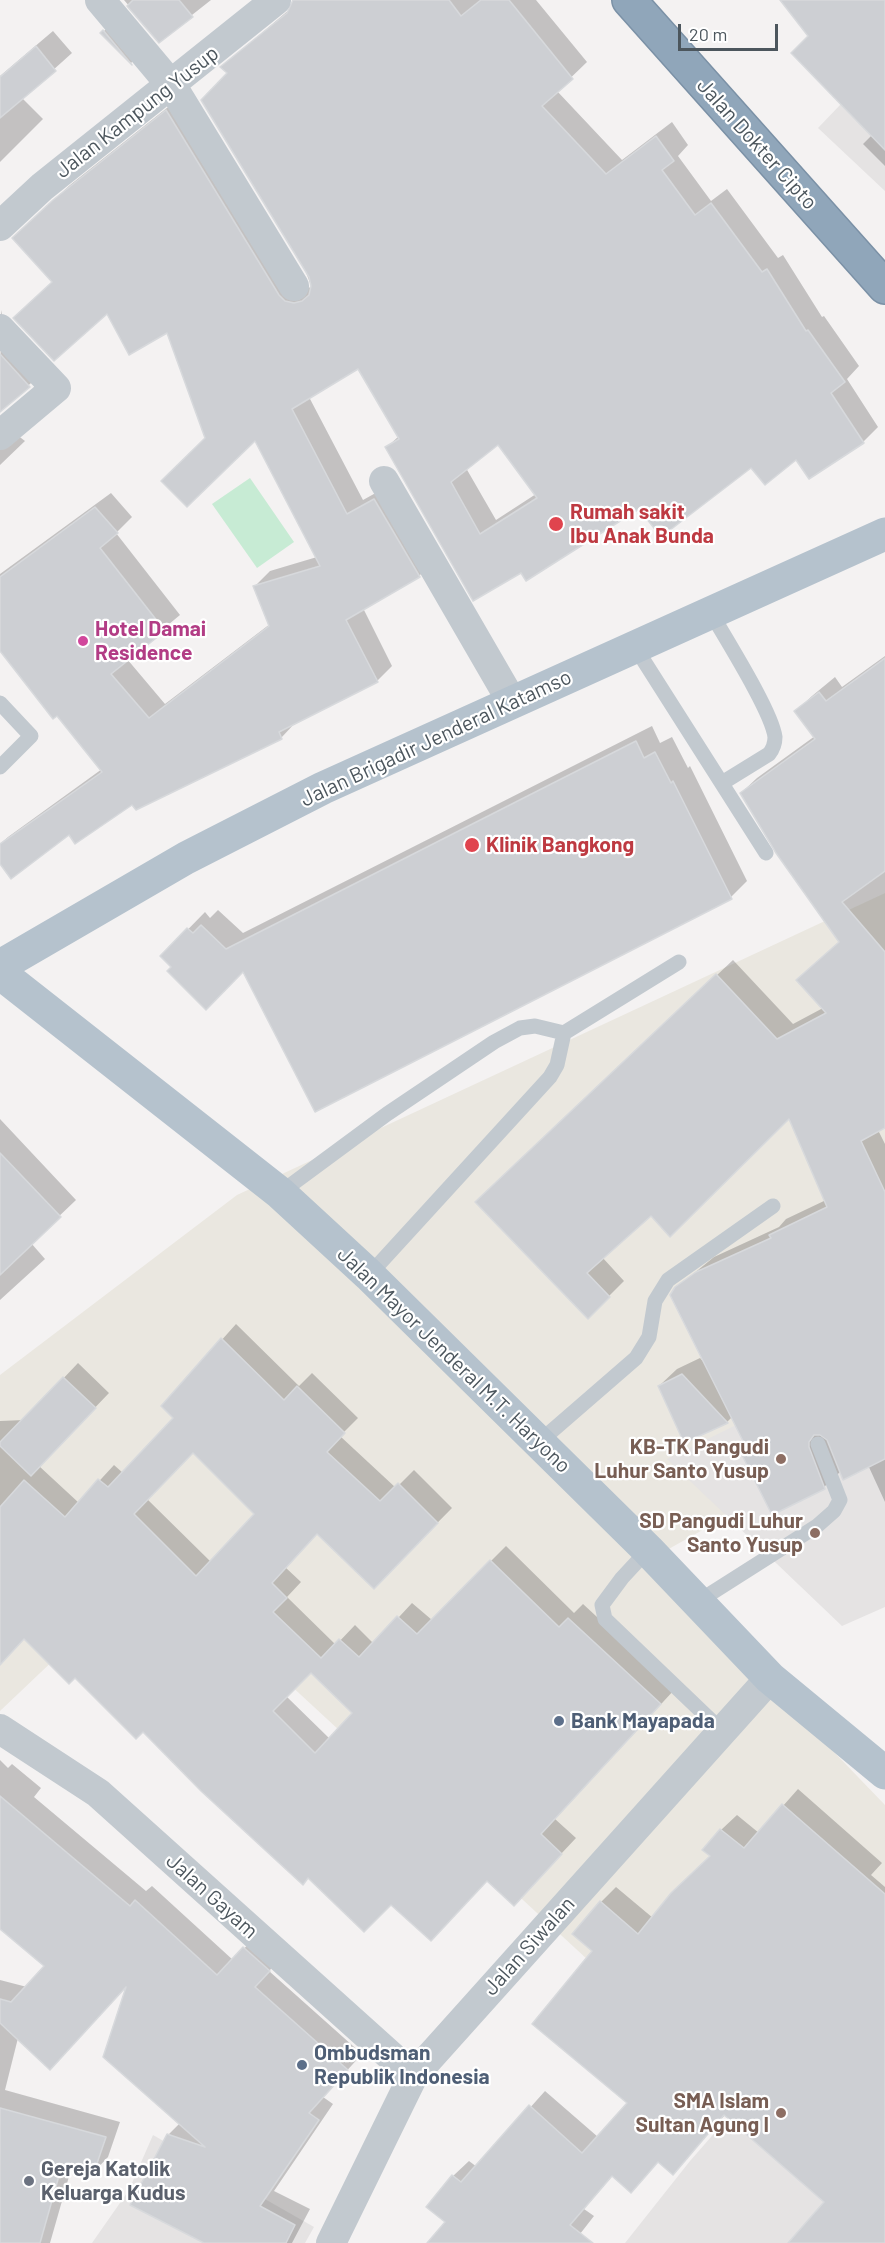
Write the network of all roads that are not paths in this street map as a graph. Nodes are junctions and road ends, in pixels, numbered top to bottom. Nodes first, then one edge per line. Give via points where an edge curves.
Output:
1 (100, 0) edge
2 (276, 0) edge
3 (628, 0) edge
4 (172, 86) junction
5 (0, 226) edge
6 (294, 286) dead end
7 (885, 287) edge
8 (0, 329) edge
9 (0, 435) edge
10 (384, 481) dead end
11 (885, 534) edge
12 (711, 613) junction
13 (635, 647) junction
14 (512, 702) junction
15 (0, 703) edge
16 (0, 767) edge
17 (722, 783) junction
18 (766, 853) dead end
19 (679, 962) dead end
20 (0, 966) edge
21 (0, 973) edge
22 (564, 1033) junction
23 (280, 1193) junction
24 (773, 1206) dead end
25 (369, 1275) junction
26 (538, 1443) junction
27 (818, 1444) dead end
28 (648, 1550) junction
29 (699, 1601) junction
30 (771, 1678) junction
31 (0, 1729) edge
32 (722, 1731) junction
33 (885, 1773) edge
34 (413, 2076) junction
35 (331, 2243) edge

1 - 4 street
2 - 4 street, Jalan Kampung Yusup
3 - 7 highway, Jalan Dokter Cipto
4 - 5 street, Jalan Kampung Yusup via 42,187
4 - 6 street
8 - 9 street via 56,388
10 - 14 street
11 - 12 main road, Jalan Brigadir Jenderal Katamso
12 - 13 main road, Jalan Brigadir Jenderal Katamso
12 - 17 lane via 775,737 768,754
13 - 14 main road, Jalan Brigadir Jenderal Katamso
13 - 17 lane
14 - 20 main road, Jalan Brigadir Jenderal Katamso via 323,788 186,858
15 - 16 lane via 31,736
17 - 18 lane
19 - 22 lane
21 - 23 main road, Jalan Mayor Jenderal M.T. Haryono
22 - 23 lane via 535,1026 494,1042
22 - 25 lane via 557,1065 550,1077
23 - 25 main road, Jalan Mayor Jenderal M.T. Haryono
24 - 26 lane via 668,1280 655,1301 649,1336 636,1358
25 - 26 main road, Jalan Mayor Jenderal M.T. Haryono
26 - 28 main road, Jalan Mayor Jenderal M.T. Haryono
27 - 29 lane via 840,1500 834,1510 817,1526
28 - 29 main road, Jalan Mayor Jenderal M.T. Haryono
28 - 32 lane via 602,1605 605,1619
29 - 30 main road, Jalan Mayor Jenderal M.T. Haryono
30 - 32 street, Jalan Siwalan
30 - 33 main road, Jalan Mayor Jenderal M.T. Haryono
31 - 34 street, Jalan Gayam via 99,1793
32 - 34 street, Jalan Siwalan
34 - 35 street, Jalan Siwalan

